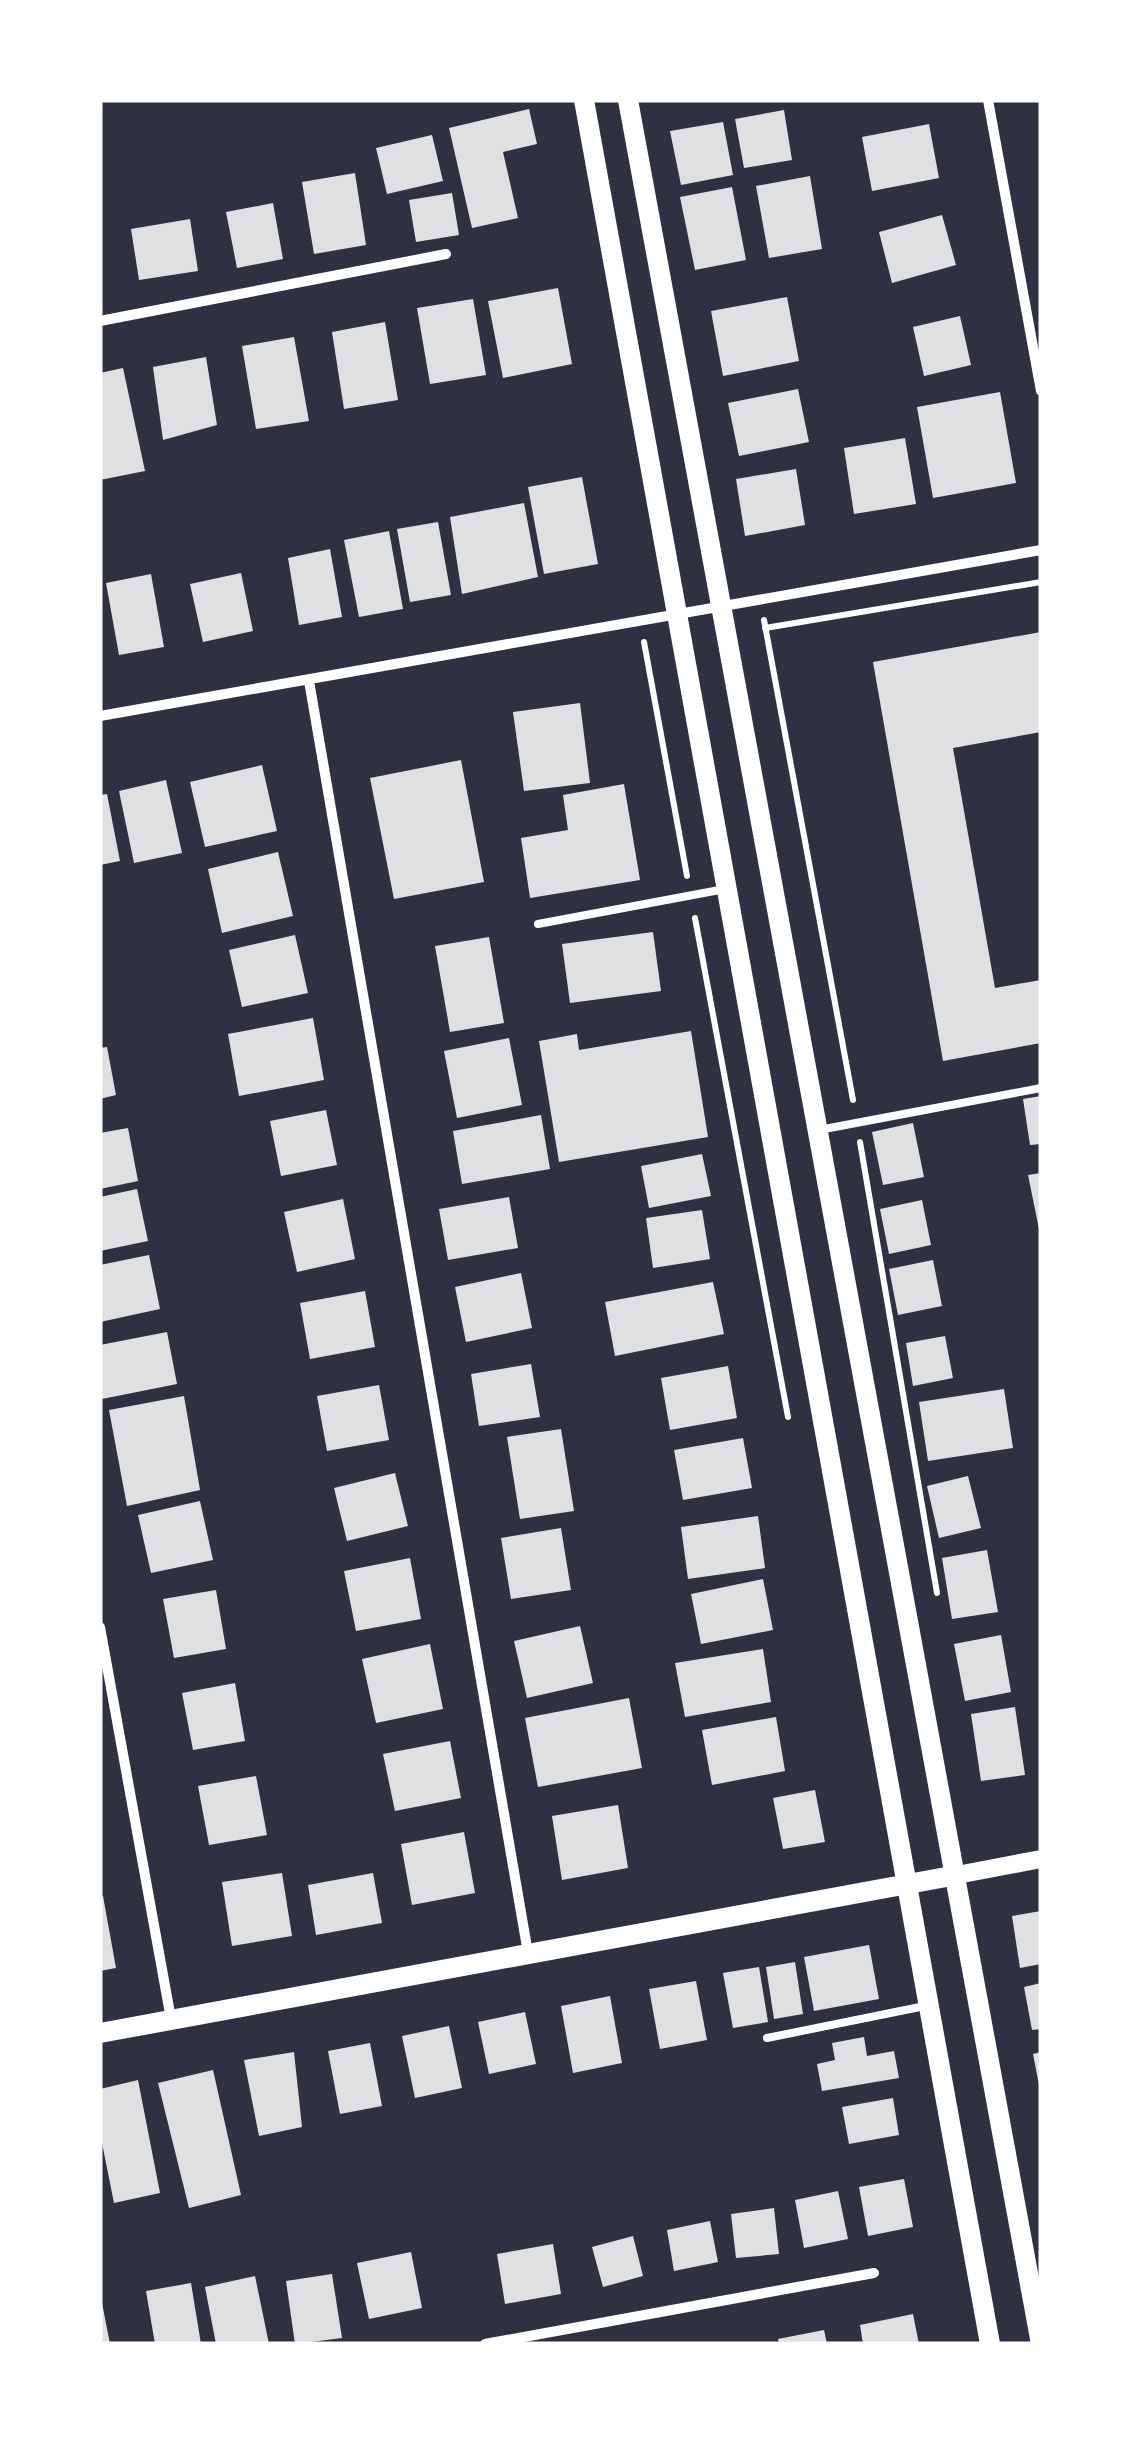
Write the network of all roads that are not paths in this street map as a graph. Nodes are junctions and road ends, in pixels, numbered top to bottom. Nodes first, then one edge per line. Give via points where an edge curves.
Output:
1 (584, 100) edge
2 (628, 100) edge
3 (988, 100) edge
4 (446, 254) dead end
5 (100, 321) edge
6 (1041, 391) edge
7 (1041, 550) edge
8 (722, 605) junction
9 (678, 614) junction
10 (310, 682) junction
11 (100, 716) edge
12 (729, 888) junction
13 (538, 924) dead end
14 (1041, 1088) edge
15 (817, 1130) junction
16 (100, 1626) edge
17 (1041, 1858) edge
18 (957, 1874) junction
19 (907, 1883) junction
20 (528, 1954) junction
21 (929, 2005) junction
22 (171, 2021) junction
23 (100, 2034) edge
24 (767, 2038) dead end
25 (874, 2273) dead end
26 (485, 2344) edge
27 (990, 2344) edge
28 (1040, 2344) edge

1 - 9 main road
2 - 8 main road
3 - 6 street
4 - 5 street
7 - 8 street
8 - 9 street
8 - 15 main road
9 - 10 street
9 - 12 main road
10 - 11 street
10 - 20 street
12 - 13 lane
12 - 19 main road
14 - 15 lane
15 - 18 main road
16 - 22 street
17 - 18 street
18 - 19 main road
18 - 28 main road
19 - 20 main road
19 - 21 main road
20 - 22 main road
21 - 24 lane
21 - 27 main road
22 - 23 main road
25 - 26 street

